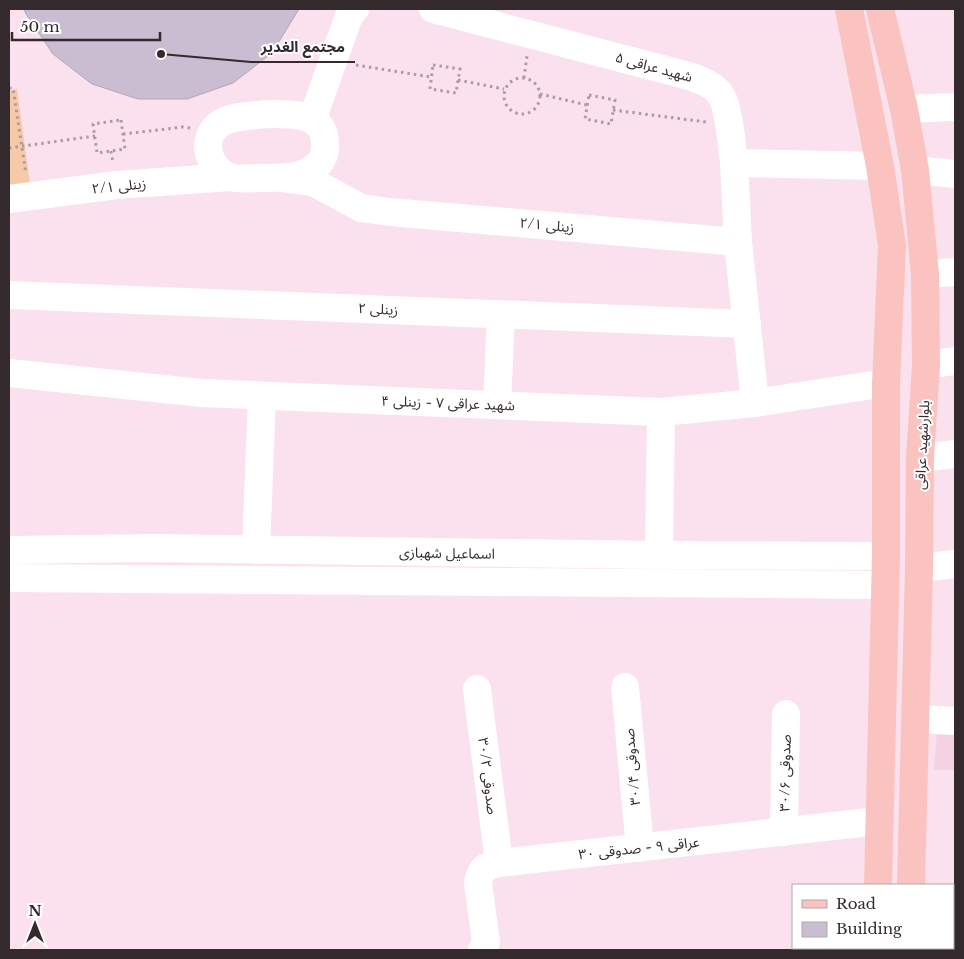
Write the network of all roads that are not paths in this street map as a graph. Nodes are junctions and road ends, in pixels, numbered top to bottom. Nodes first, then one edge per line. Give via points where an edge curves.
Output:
1 (355, 9) edge
2 (433, 9) edge
3 (849, 9) edge
4 (880, 9) edge
5 (955, 107) edge
6 (904, 109) junction
7 (312, 120) junction
8 (734, 163) junction
9 (880, 166) junction
10 (915, 170) junction
11 (955, 174) edge
12 (230, 177) junction
13 (283, 178) junction
14 (18, 198) edge
15 (738, 242) junction
16 (955, 272) edge
17 (924, 274) junction
18 (9, 295) edge
19 (501, 314) junction
20 (747, 324) junction
21 (955, 362) edge
22 (926, 365) junction
23 (9, 372) edge
24 (886, 383) junction
25 (262, 396) junction
26 (755, 403) junction
27 (497, 405) junction
28 (661, 412) junction
29 (955, 454) edge
30 (920, 458) junction
31 (9, 550) edge
32 (256, 550) junction
33 (658, 555) junction
34 (886, 556) junction
35 (955, 564) edge
36 (919, 568) junction
37 (9, 578) edge
38 (885, 585) junction
39 (625, 686) dead end
40 (477, 690) dead end
41 (786, 714) dead end
42 (915, 719) junction
43 (955, 721) edge
44 (879, 821) junction
45 (784, 832) junction
46 (640, 848) junction
47 (912, 852) junction
48 (499, 863) junction
49 (878, 884) edge
50 (911, 884) edge
51 (931, 884) edge
52 (482, 950) edge

1 - 7 street via 349,16
2 - 8 street, شهید عراقی ۵ via 708,83 722,97
3 - 9 main road
4 - 6 main road, بلوارشهید عراقی
5 - 6 street
6 - 10 main road, بلوارشهید عراقی
7 - 12 street via 296,114 250,116 223,122 212,131 208,144 209,158 216,168
7 - 13 street via 322,129 325,155 316,167
8 - 9 street
8 - 15 street
9 - 24 main road via 892,245
10 - 11 street
10 - 17 main road, بلوارشهید عراقی
12 - 13 street, زینلی ۲/۱
12 - 14 street, زینلی ۲/۱ via 117,185
13 - 15 street, زینلی ۲/۱ via 313,182 361,208
15 - 20 street
16 - 17 street
17 - 22 main road, بلوارشهید عراقی
18 - 19 street, زینلی ۲
19 - 20 street, زینلی ۲
19 - 27 street
20 - 26 street
21 - 22 street
22 - 30 main road, بلوارشهید عراقی
23 - 25 street, شهید عراقی ۷ - زینلی ۴ via 202,393
24 - 26 street, شهید عراقی ۷ - زینلی ۴
24 - 34 main road
25 - 27 street, شهید عراقی ۷ - زینلی ۴
25 - 32 street
26 - 28 street, شهید عراقی ۷ - زینلی ۴
27 - 28 street, شهید عراقی ۷ - زینلی ۴
28 - 33 street
29 - 30 street
30 - 36 main road, بلوارشهید عراقی
31 - 32 street, اسماعیل شهبازی
32 - 33 street, اسماعیل شهبازی
33 - 34 street, اسماعیل شهبازی
34 - 38 main road
35 - 36 street
36 - 42 main road, بلوارشهید عراقی
37 - 38 street, اسماعیل شهبازی
38 - 44 main road
39 - 46 street, صدوقی ۳۰/۴
40 - 48 street, صدوقی ۳۰/۲
41 - 45 street, صدوقی ۳۰/۶
42 - 43 street
42 - 47 main road, بلوارشهید عراقی
44 - 45 street, عراقی ۹ - صدوقی ۳۰
44 - 49 main road
45 - 46 street, عراقی ۹ - صدوقی ۳۰
46 - 48 street, عراقی ۹ - صدوقی ۳۰
47 - 50 main road, بلوارشهید عراقی
47 - 51 main road
48 - 52 street, عراقی ۹ - صدوقی ۳۰ via 484,868 478,883 486,942

